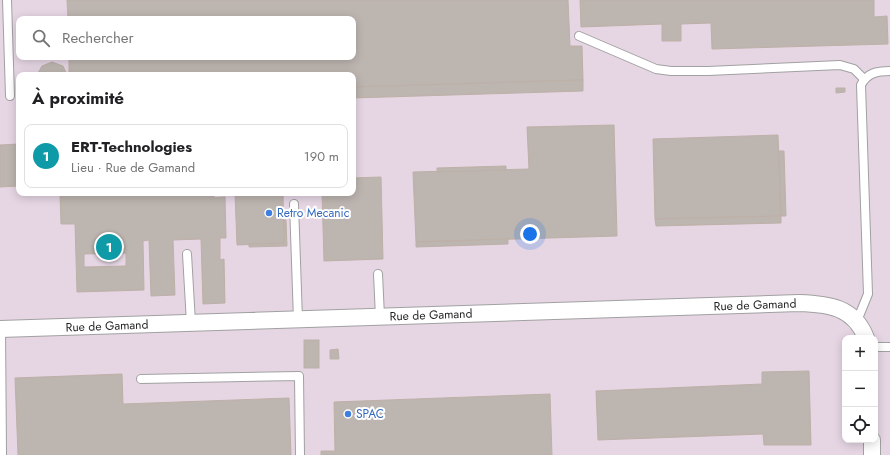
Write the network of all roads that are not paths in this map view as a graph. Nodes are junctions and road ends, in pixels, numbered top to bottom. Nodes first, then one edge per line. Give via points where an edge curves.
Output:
1 (7, 0) edge
2 (579, 36) dead end
3 (890, 71) edge
4 (864, 79) junction
5 (10, 96) dead end
6 (294, 204) dead end
7 (188, 254) dead end
8 (378, 274) dead end
9 (380, 317) junction
10 (298, 320) junction
11 (857, 321) junction
12 (191, 323) junction
13 (0, 329) edge
14 (864, 335) edge
15 (878, 347) edge
16 (890, 347) edge
17 (141, 380) dead end
18 (872, 443) edge
19 (2, 455) edge
20 (300, 455) edge
21 (872, 455) edge

1 - 5 lane
2 - 4 lane via 656,69 701,71 840,64 854,69
3 - 4 lane via 870,74
4 - 11 lane via 861,85 868,294
6 - 10 lane
7 - 12 lane
8 - 9 lane
9 - 10 street, Rue de Gamand
9 - 11 street, Rue de Gamand via 799,303 833,307 845,311
10 - 12 street, Rue de Gamand
11 - 14 street
12 - 13 street, Rue de Gamand
13 - 19 lane
15 - 16 lane
17 - 20 lane via 299,376
18 - 21 street

